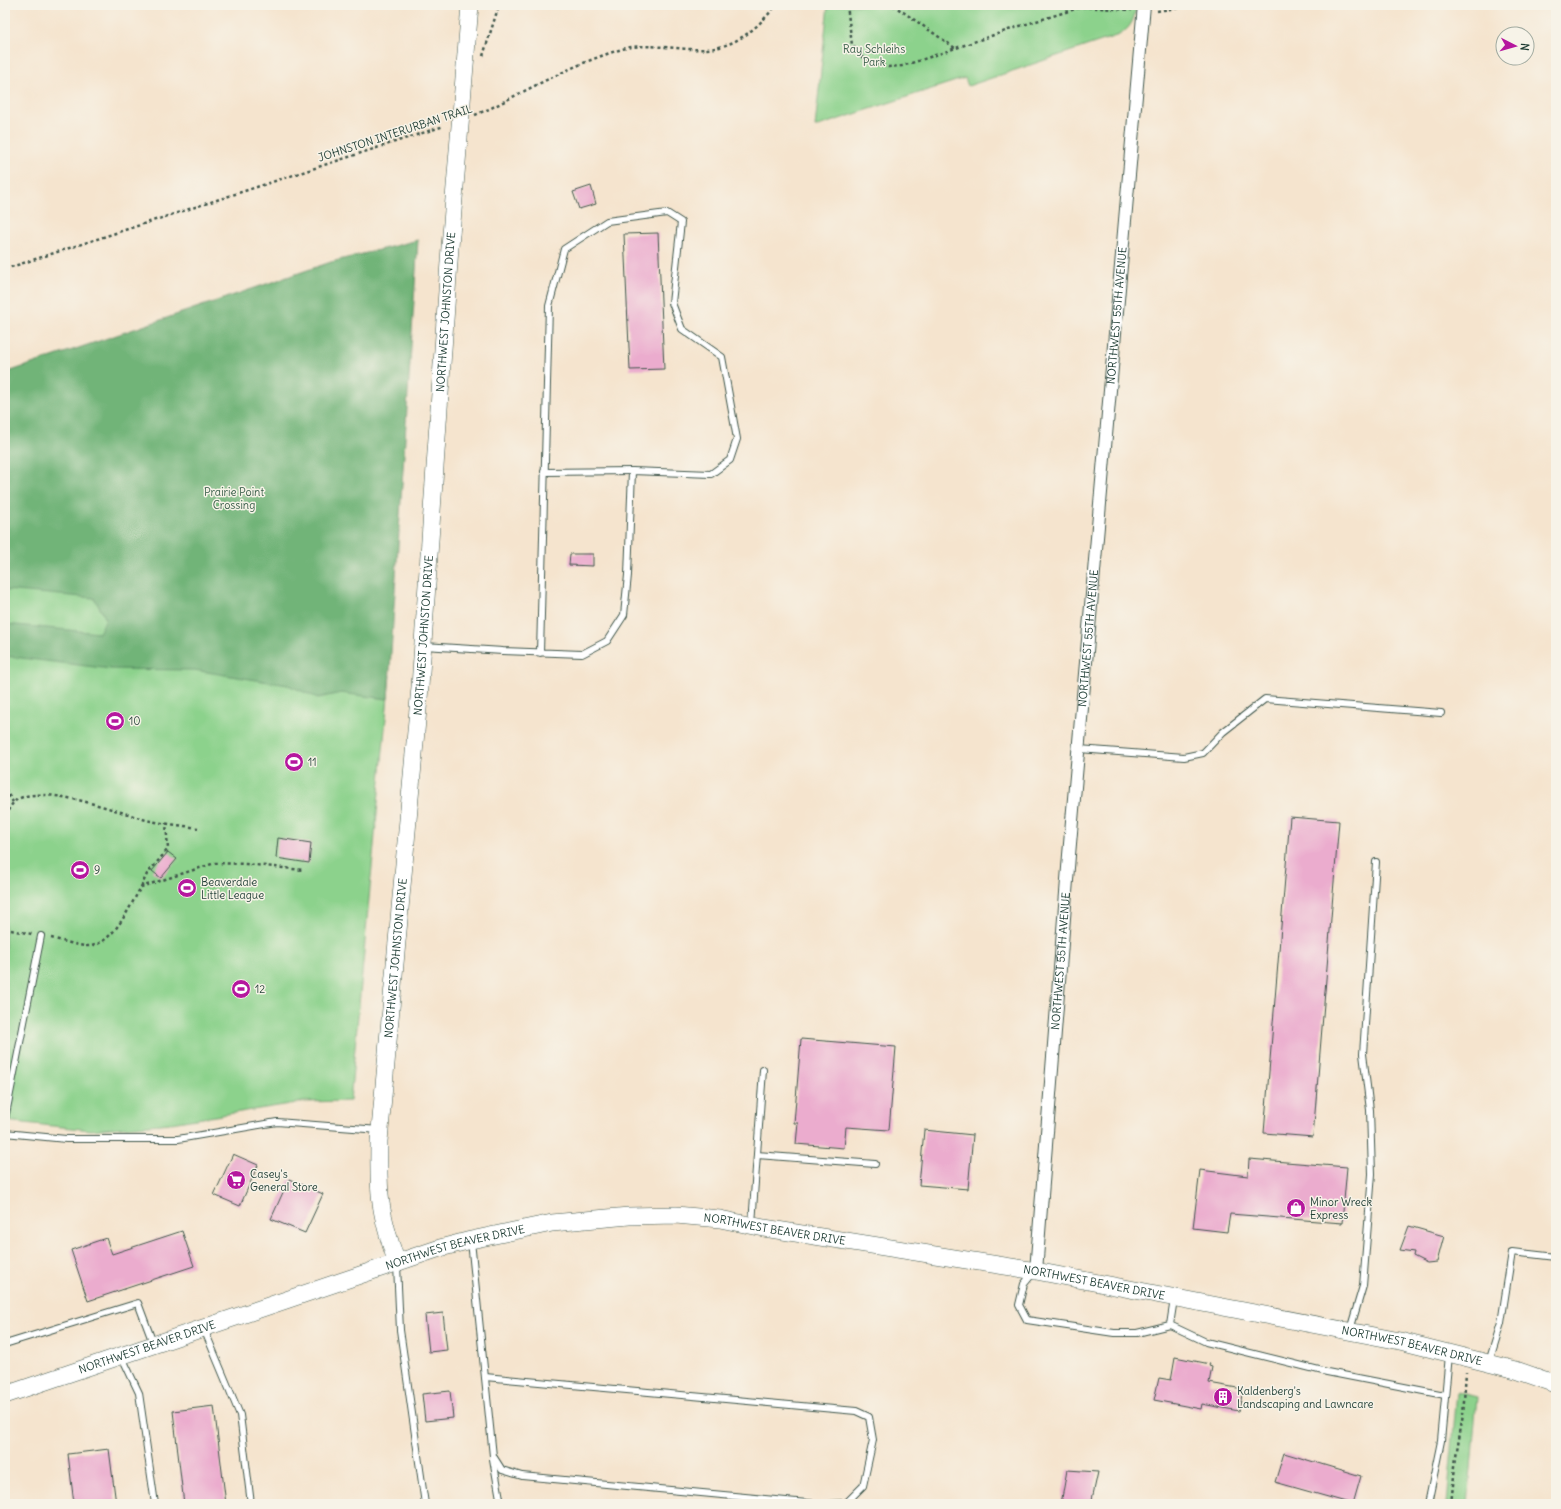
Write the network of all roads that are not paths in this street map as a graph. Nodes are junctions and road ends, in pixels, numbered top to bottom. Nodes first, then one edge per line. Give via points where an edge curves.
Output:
1 (470, 5) edge
2 (1144, 8) edge
3 (632, 471) junction
4 (544, 472) junction
5 (422, 646) junction
6 (540, 653) junction
7 (1441, 713) dead end
8 (1079, 749) junction
9 (1376, 862) dead end
10 (41, 936) road end
11 (763, 1070) dead end
12 (5, 1119) edge
13 (380, 1130) junction
14 (5, 1133) edge
15 (757, 1155) junction
16 (875, 1164) dead end
17 (752, 1226) junction
18 (471, 1240) junction
19 (1556, 1257) edge
20 (397, 1263) junction
21 (1036, 1271) junction
22 (1174, 1298) junction
23 (1170, 1325) junction
24 (204, 1328) junction
25 (1350, 1331) junction
26 (5, 1344) edge
27 (154, 1344) junction
28 (1449, 1353) junction
29 (122, 1355) junction
30 (1489, 1363) junction
31 (485, 1377) junction
32 (1556, 1384) edge
33 (5, 1395) edge
34 (1445, 1395) junction
35 (493, 1456) junction
36 (155, 1504) edge
37 (251, 1504) edge
38 (425, 1504) edge
39 (501, 1504) edge
40 (818, 1504) edge
41 (829, 1504) edge
42 (1428, 1504) edge

1 - 5 main road, NORTHWEST JOHNSTON DRIVE
2 - 8 street, NORTHWEST 55TH AVENUE
3 - 4 lane
3 - 4 lane via 711,474 730,460 737,440 722,357 682,329 672,303 681,222 666,213 607,221 564,249 549,306
3 - 6 lane via 624,615 607,640 582,654
4 - 6 lane
5 - 6 lane
5 - 13 main road, NORTHWEST JOHNSTON DRIVE
7 - 8 lane via 1265,699 1223,732 1203,753 1184,757
8 - 21 street, NORTHWEST 55TH AVENUE
9 - 25 lane via 1363,1054 1370,1110 1372,1174 1363,1286
10 - 12 lane
11 - 15 lane
13 - 14 lane via 277,1122 178,1138 66,1139
13 - 20 main road, NORTHWEST JOHNSTON DRIVE via 378,1173 381,1203
15 - 16 lane
15 - 17 lane
17 - 18 main road, NORTHWEST BEAVER DRIVE via 720,1219 676,1215 629,1216 552,1223
17 - 21 main road, NORTHWEST BEAVER DRIVE
18 - 20 main road, NORTHWEST BEAVER DRIVE
18 - 31 lane
19 - 30 lane via 1512,1252 1501,1323
20 - 24 main road, NORTHWEST BEAVER DRIVE
20 - 38 lane via 400,1330
21 - 22 main road, NORTHWEST BEAVER DRIVE
21 - 23 lane via 1024,1284 1019,1305 1027,1320 1114,1333 1137,1333
22 - 23 lane
22 - 25 main road, NORTHWEST BEAVER DRIVE
23 - 34 lane via 1206,1342 1327,1372
24 - 27 main road, NORTHWEST BEAVER DRIVE
24 - 37 lane via 240,1416
25 - 28 main road, NORTHWEST BEAVER DRIVE
26 - 27 lane via 138,1302
27 - 29 main road, NORTHWEST BEAVER DRIVE
28 - 30 main road, NORTHWEST BEAVER DRIVE
28 - 34 lane
29 - 33 main road, NORTHWEST BEAVER DRIVE
29 - 36 lane via 139,1393
30 - 32 main road, NORTHWEST BEAVER DRIVE
31 - 35 lane
31 - 41 lane via 856,1411 869,1416 873,1440 864,1486 846,1503
34 - 42 lane via 1441,1441
35 - 39 lane
35 - 40 lane via 502,1470 522,1476

